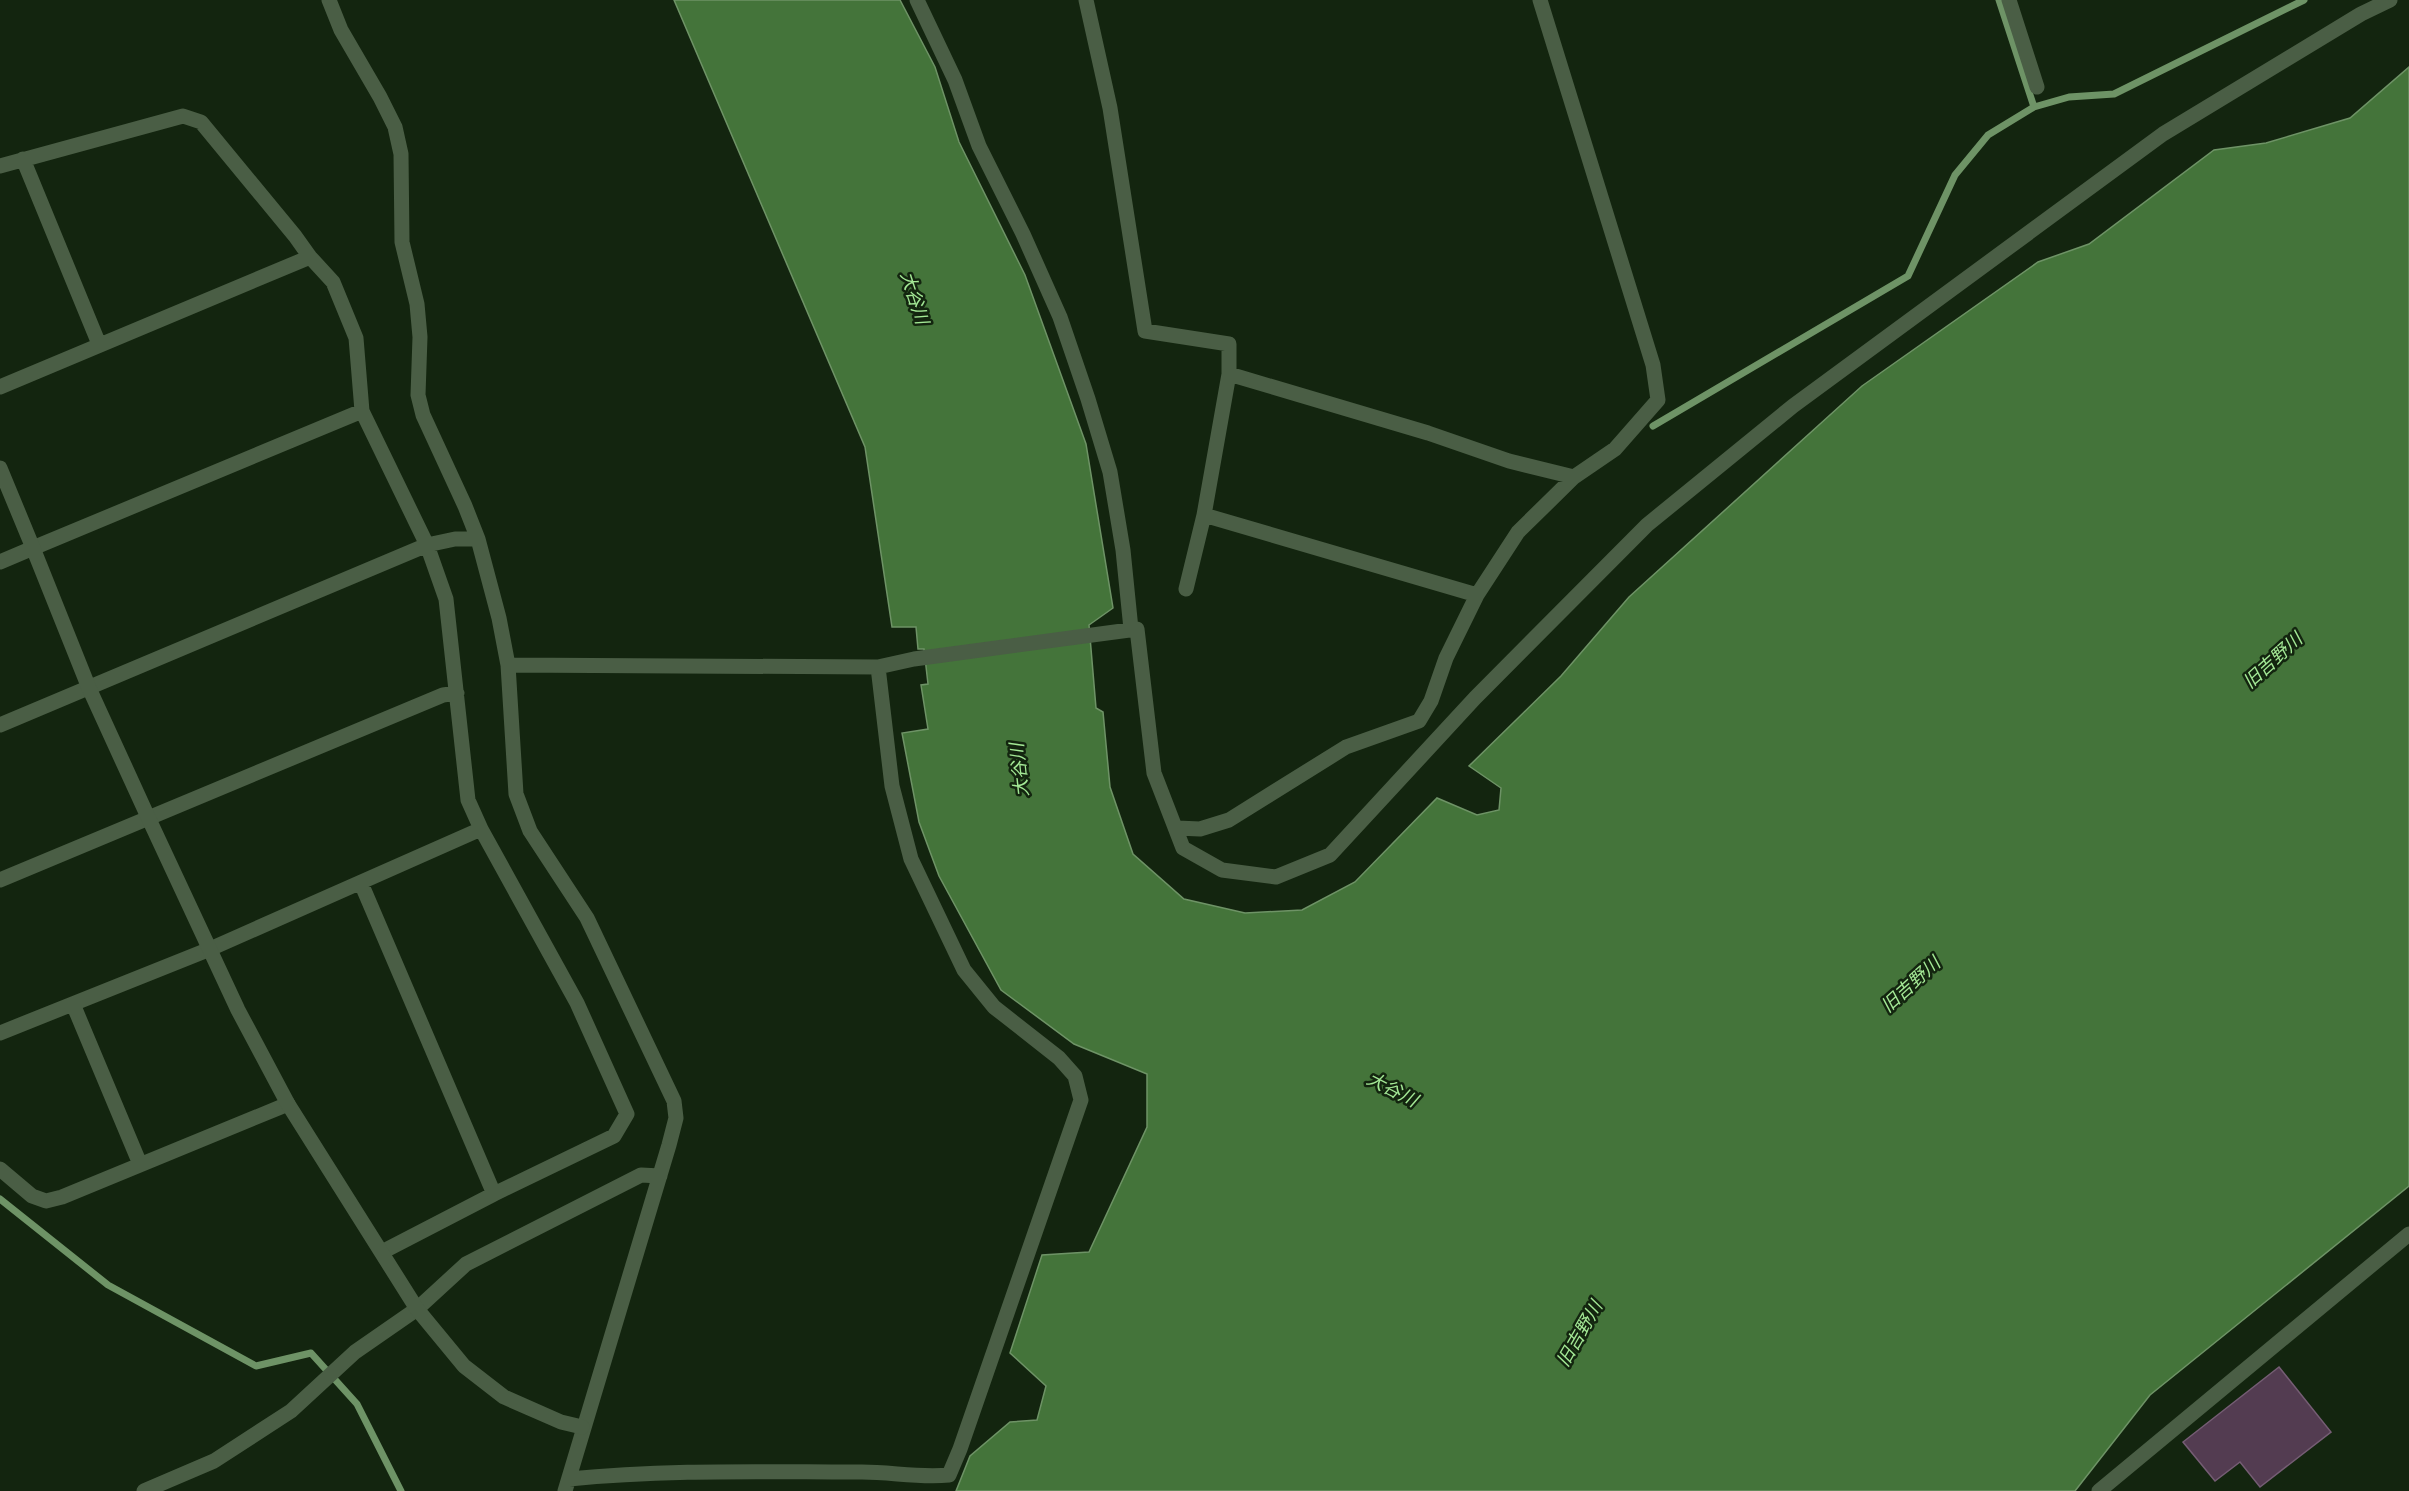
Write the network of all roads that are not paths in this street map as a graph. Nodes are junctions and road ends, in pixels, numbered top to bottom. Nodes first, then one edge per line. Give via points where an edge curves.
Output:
1 (329, 0) edge
2 (917, 0) edge
3 (1086, 0) edge
4 (1540, 0) edge
5 (2009, 0) edge
6 (2390, 0) edge
7 (2037, 87) dead end
8 (23, 159) junction
9 (0, 166) edge
10 (310, 257) junction
11 (99, 344) junction
12 (1229, 374) junction
13 (0, 387) edge
14 (362, 411) junction
15 (0, 468) edge
16 (1574, 477) junction
17 (1204, 515) junction
18 (478, 539) junction
19 (427, 545) junction
20 (33, 548) junction
21 (0, 562) edge
22 (1186, 589) dead end
23 (1477, 595) junction
24 (1131, 629) junction
25 (508, 665) junction
26 (878, 667) junction
27 (90, 688) junction
28 (457, 693) junction
29 (0, 725) edge
30 (148, 817) junction
31 (1177, 828) junction
32 (482, 830) junction
33 (0, 880) edge
34 (361, 883) junction
35 (210, 949) junction
36 (73, 1004) junction
37 (0, 1033) edge
38 (288, 1104) junction
39 (140, 1164) junction
40 (0, 1169) edge
41 (660, 1176) junction
42 (494, 1194) junction
43 (2409, 1234) edge
44 (382, 1252) junction
45 (417, 1309) junction
46 (582, 1427) junction
47 (566, 1486) edge
48 (144, 1491) edge
49 (2099, 1491) edge

1 - 18 street via 341,30 395,127 401,154 402,242 417,303 420,337 418,395 423,415
2 - 24 street via 955,80 979,146 1055,307 1084,389 1110,472
3 - 12 street via 1110,108 1145,331 1229,344
4 - 16 street via 1653,365 1658,400 1615,449
5 - 7 street
6 - 31 street via 2163,134 1793,406 1647,525 1475,698 1330,855 1276,877 1222,870 1183,848
8 - 9 street
8 - 10 street via 183,116 201,122
8 - 11 street
10 - 11 street
10 - 14 street via 333,282 356,338
11 - 13 street
12 - 16 street via 1509,461
12 - 17 street
14 - 19 street
14 - 20 street
15 - 20 street
16 - 23 street via 1518,532
17 - 22 street
17 - 23 street
18 - 19 street
18 - 25 street
19 - 27 street
19 - 28 street via 446,599
20 - 21 street
20 - 27 street
23 - 31 street via 1419,721 1346,747 1229,820 1200,829
24 - 26 street
24 - 31 street via 1137,629 1154,773
25 - 26 street
25 - 41 street via 516,794 530,831 587,918 674,1101 676,1118
26 - 47 street via 892,786 911,859 964,970 994,1006 1059,1058 1075,1076 1081,1100 960,1449 949,1475 632,1472
27 - 29 street
27 - 30 street
28 - 30 street via 443,695
28 - 32 street via 468,800
30 - 33 street
30 - 35 street
32 - 34 street
32 - 42 street via 577,1003 627,1114 614,1136
34 - 35 street
34 - 42 street
35 - 36 street
35 - 38 street
36 - 37 street
36 - 39 street
38 - 39 street
38 - 44 street
39 - 40 street via 45,1202
41 - 45 street via 641,1175 466,1264
41 - 46 street
42 - 44 street
43 - 49 street
44 - 45 street
45 - 46 street via 464,1366 504,1398
45 - 48 street via 355,1352 291,1411 214,1461
46 - 47 street

